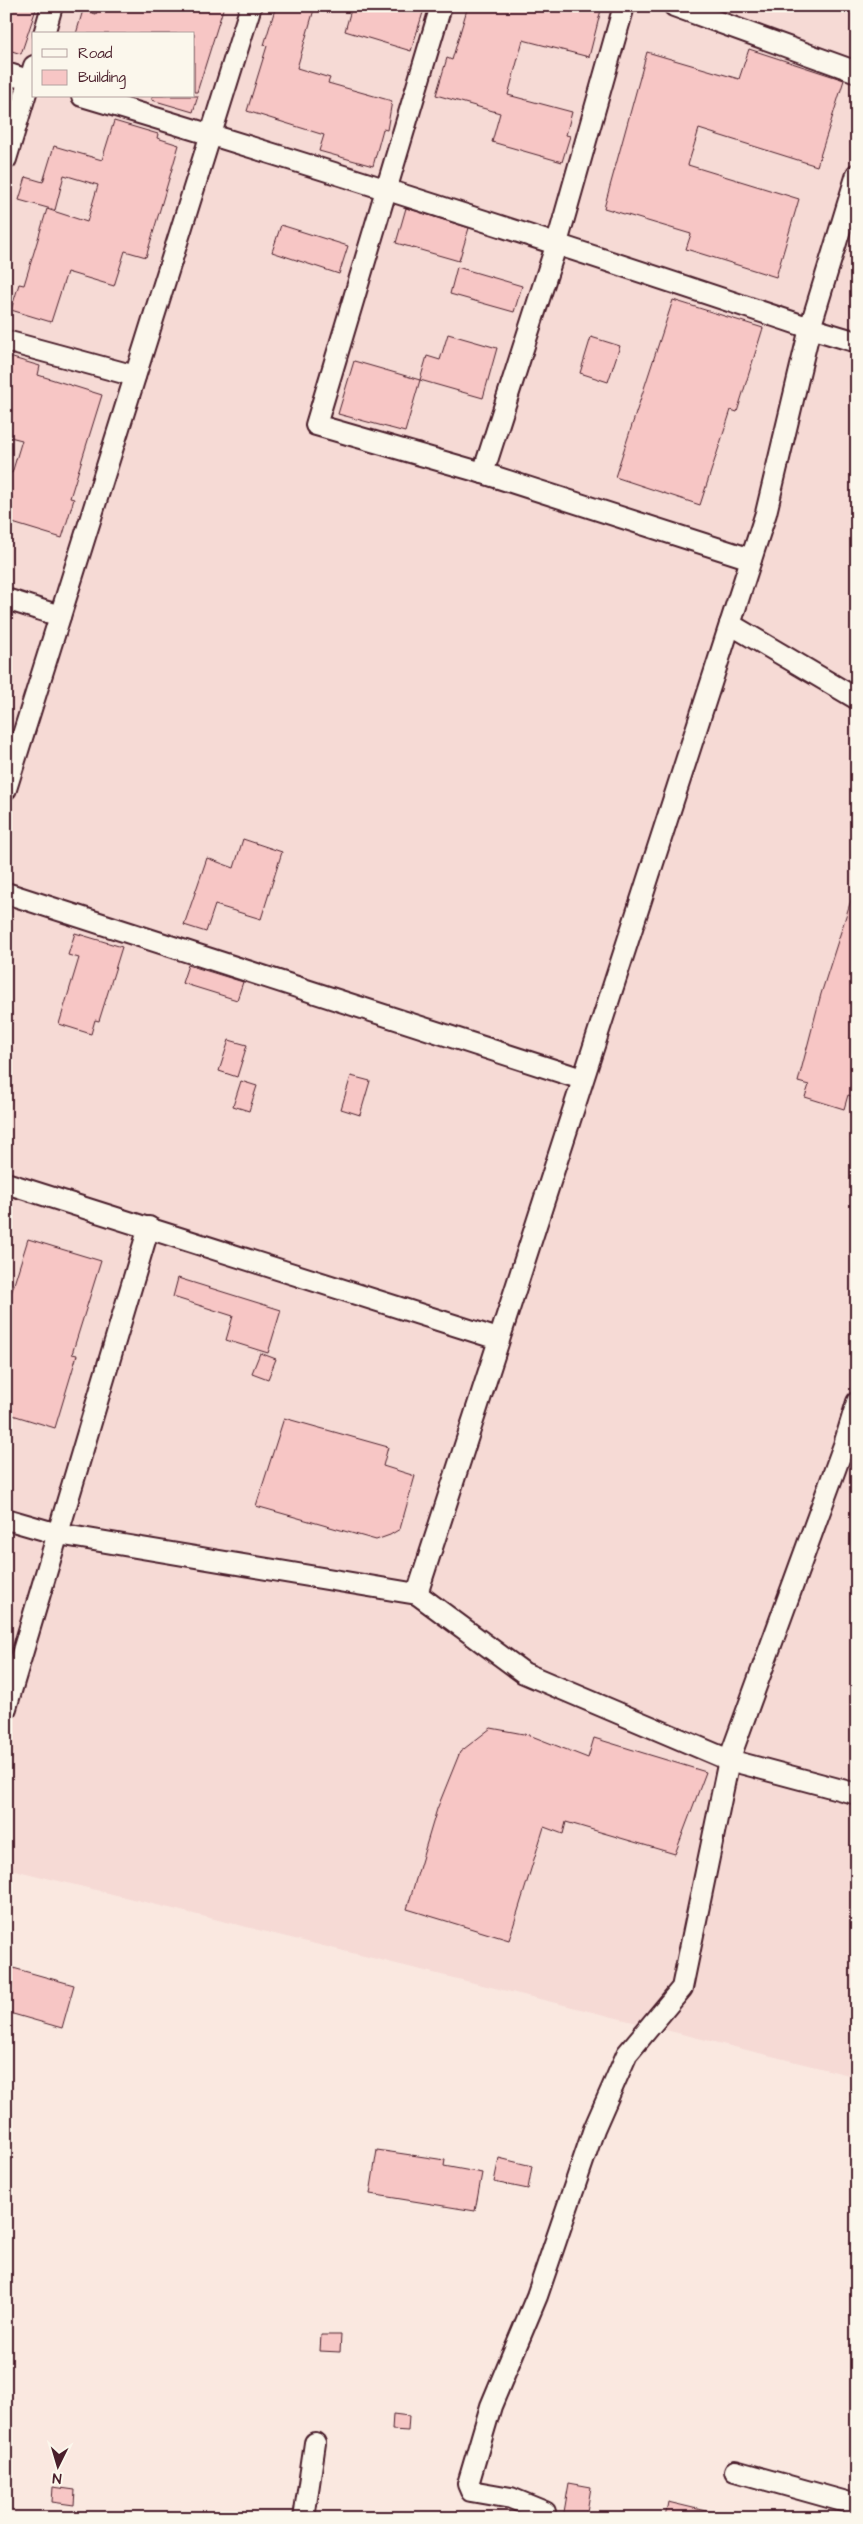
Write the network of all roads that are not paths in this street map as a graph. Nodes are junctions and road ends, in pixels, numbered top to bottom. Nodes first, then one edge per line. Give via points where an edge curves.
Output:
1 (52, 6) edge
2 (251, 6) edge
3 (441, 6) edge
4 (624, 6) edge
5 (674, 6) edge
6 (45, 32) edge
7 (857, 72) edge
8 (6, 73) edge
9 (32, 76) edge
10 (89, 98) edge
11 (211, 134) junction
12 (6, 159) edge
13 (857, 174) edge
14 (386, 189) junction
15 (557, 243) junction
16 (810, 328) junction
17 (6, 341) edge
18 (857, 342) edge
19 (135, 376) junction
20 (483, 473) junction
21 (751, 559) junction
22 (6, 599) edge
23 (60, 616) junction
24 (730, 624) junction
25 (857, 699) edge
26 (6, 789) edge
27 (6, 893) edge
28 (582, 1079) junction
29 (6, 1184) edge
30 (150, 1227) junction
31 (498, 1339) junction
32 (857, 1402) edge
33 (850, 1447) edge
34 (6, 1519) edge
35 (58, 1534) junction
36 (417, 1594) junction
37 (6, 1708) edge
38 (729, 1760) junction
39 (857, 1794) edge
40 (315, 2443) dead end
41 (735, 2471) dead end
42 (857, 2505) edge
43 (304, 2518) edge
44 (546, 2518) edge

1 - 6 street
2 - 11 street
3 - 14 street
4 - 15 street
5 - 7 street
8 - 9 street
9 - 12 street
10 - 11 street
11 - 14 street
11 - 19 street
13 - 16 street
14 - 15 street
14 - 20 street via 316,426
15 - 16 street
15 - 20 street
16 - 18 street
16 - 21 street via 766,513
17 - 19 street
19 - 23 street
20 - 21 street
21 - 24 street
22 - 23 street
23 - 26 street
24 - 25 street
24 - 28 street
27 - 28 street
28 - 31 street
29 - 30 street
30 - 31 street
30 - 35 street
31 - 36 street
32 - 33 street
33 - 38 street
34 - 35 street
35 - 36 street
35 - 37 street
36 - 38 street via 524,1673
38 - 39 street
38 - 44 street via 682,1988 627,2054 594,2129 537,2296 491,2406 468,2484 471,2491 511,2498 545,2512
40 - 43 street
41 - 42 street

